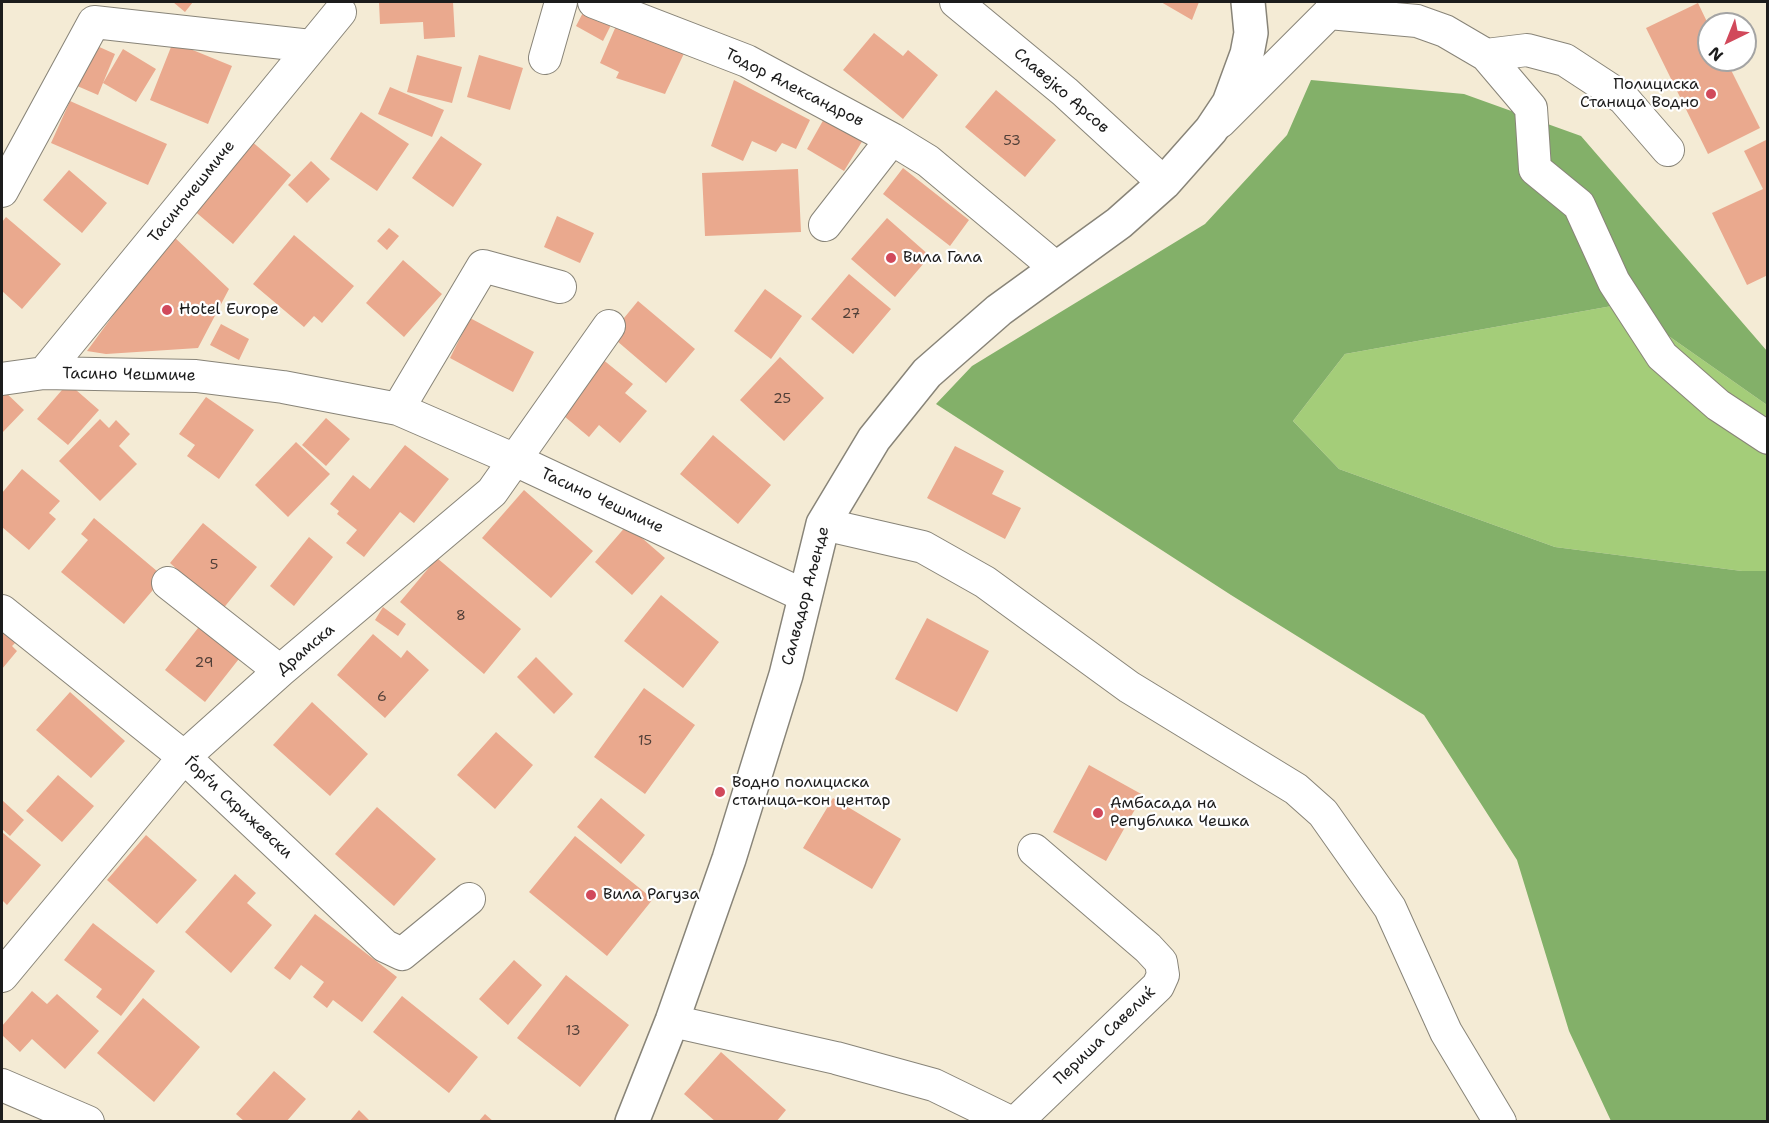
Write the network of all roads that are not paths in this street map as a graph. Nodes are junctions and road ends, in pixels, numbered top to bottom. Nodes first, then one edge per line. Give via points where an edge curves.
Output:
1 (561, 2) edge
2 (594, 2) edge
3 (956, 2) edge
4 (1248, 2) edge
5 (1332, 7) edge
6 (340, 12) dead end
7 (311, 46) junction
8 (1486, 55) junction
9 (545, 58) dead end
10 (1211, 130) junction
11 (892, 139) junction
12 (1668, 150) dead end
13 (1164, 183) junction
14 (2, 191) edge
15 (825, 225) dead end
16 (1056, 268) junction
17 (560, 287) dead end
18 (609, 326) dead end
19 (44, 373) junction
20 (2, 379) edge
21 (398, 409) junction
22 (1767, 438) edge
23 (513, 459) junction
24 (823, 524) junction
25 (168, 583) dead end
26 (805, 596) junction
27 (2, 611) edge
28 (280, 671) junction
29 (184, 758) junction
30 (1034, 850) dead end
31 (469, 899) dead end
32 (2, 976) edge
33 (672, 1021) junction
34 (2, 1085) edge
35 (642, 1116) edge
36 (88, 1122) edge
37 (1010, 1122) edge
38 (1016, 1122) edge
39 (1500, 1122) edge

1 - 9 street
2 - 11 street, Тодор Александров via 747,61
3 - 13 street, Славејко Арсов via 1065,92
4 - 10 street, Салвадор Аљенде via 1251,33 1247,54 1229,103
5 - 8 street via 1417,21 1445,31
5 - 10 street
6 - 7 street, Тасиночешмиче
7 - 14 street via 94,22
7 - 19 street, Тасиночешмиче
8 - 12 street via 1527,50 1565,60 1623,98
8 - 22 street via 1530,108 1534,168 1579,205 1614,282 1662,356 1718,405
10 - 13 street, Салвадор Аљенде
11 - 15 street
11 - 16 street, Тодор Александров via 928,161
13 - 16 street, Салвадор Аљенде via 1119,223
16 - 24 street, Салвадор Аљенде via 948,352 906,395 873,439
17 - 21 street via 483,266
18 - 23 street, Драмска
19 - 20 street, Тасино Чешмиче
19 - 21 street, Тасино Чешмиче via 196,376 283,387
21 - 23 street, Тасино Чешмиче
23 - 26 street, Тасино Чешмиче
23 - 28 street, Драмска via 492,492
24 - 26 street, Салвадор Аљенде
24 - 39 street via 923,547 985,582 1129,687 1296,789 1323,813 1390,908 1446,1032
25 - 28 street
26 - 33 street, Салвадор Аљенде via 786,675 739,827
27 - 29 street, Ѓорѓи Скрижевски
28 - 29 street, Драмска
29 - 31 street, Ѓорѓи Скрижевски via 385,946 402,954
29 - 32 street, Драмска
30 - 38 street, Периша Савелиќ via 1148,948 1161,962 1163,975 1158,986
33 - 35 street, Салвадор Аљенде
33 - 37 street via 837,1058 934,1085
34 - 36 street

